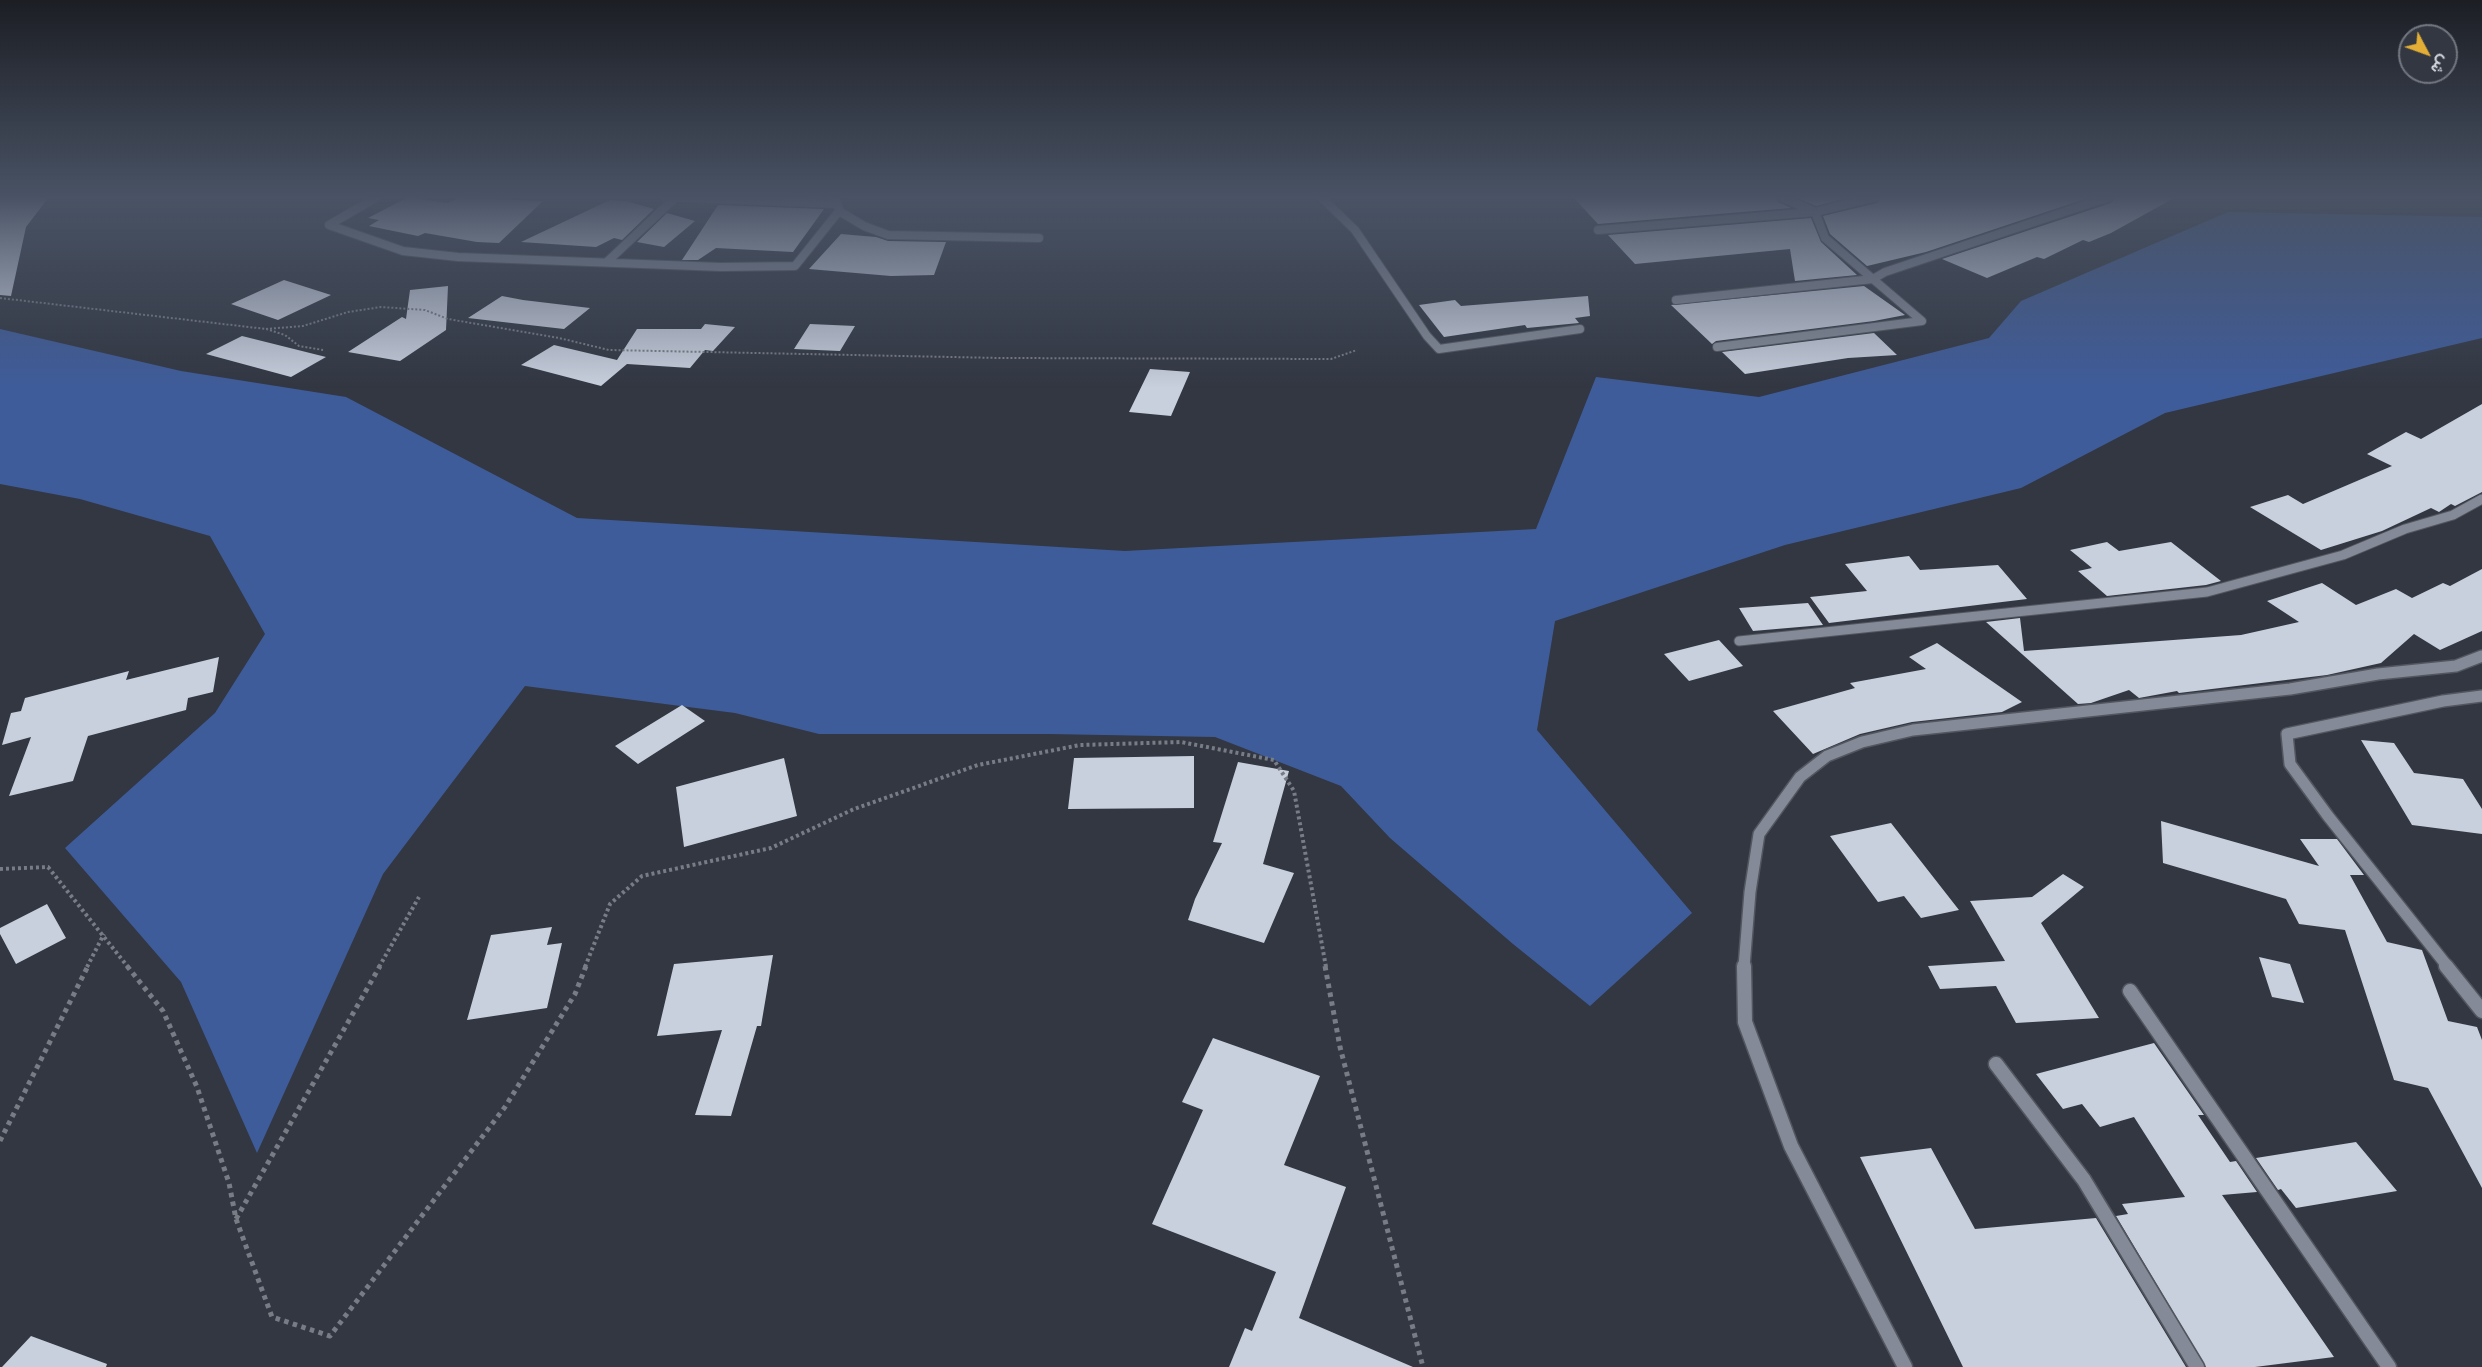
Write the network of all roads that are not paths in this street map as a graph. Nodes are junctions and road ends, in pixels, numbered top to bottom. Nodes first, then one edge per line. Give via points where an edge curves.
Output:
1 (541, 261) edge
2 (608, 261) joint
3 (799, 261) edge
4 (1376, 261) edge
5 (1852, 261) edge
6 (1919, 261) edge
7 (1873, 279) junction
8 (1676, 300) dead end
9 (1580, 329) dead end
10 (1717, 347) dead end
11 (2482, 499) edge
12 (1739, 641) dead end
13 (2482, 656) edge
14 (2482, 696) edge
15 (2130, 991) dead end
16 (2482, 1011) edge
17 (1996, 1064) dead end
18 (1905, 1367) edge
19 (2197, 1367) edge
20 (2389, 1367) edge

1 - 2 street
2 - 3 street via 721,267 795,266
4 - 9 street via 1439,349
5 - 7 street
6 - 7 street
7 - 8 street
7 - 10 street via 1922,321
11 - 12 street via 2453,515 2405,529 2343,555 2208,591
13 - 18 street via 2456,666 2290,688 1913,730 1862,742 1827,756 1800,777 1759,834 1744,970 1745,1022 1791,1146
14 - 16 street via 2287,734 2290,764
15 - 20 street
17 - 19 street via 2084,1180

